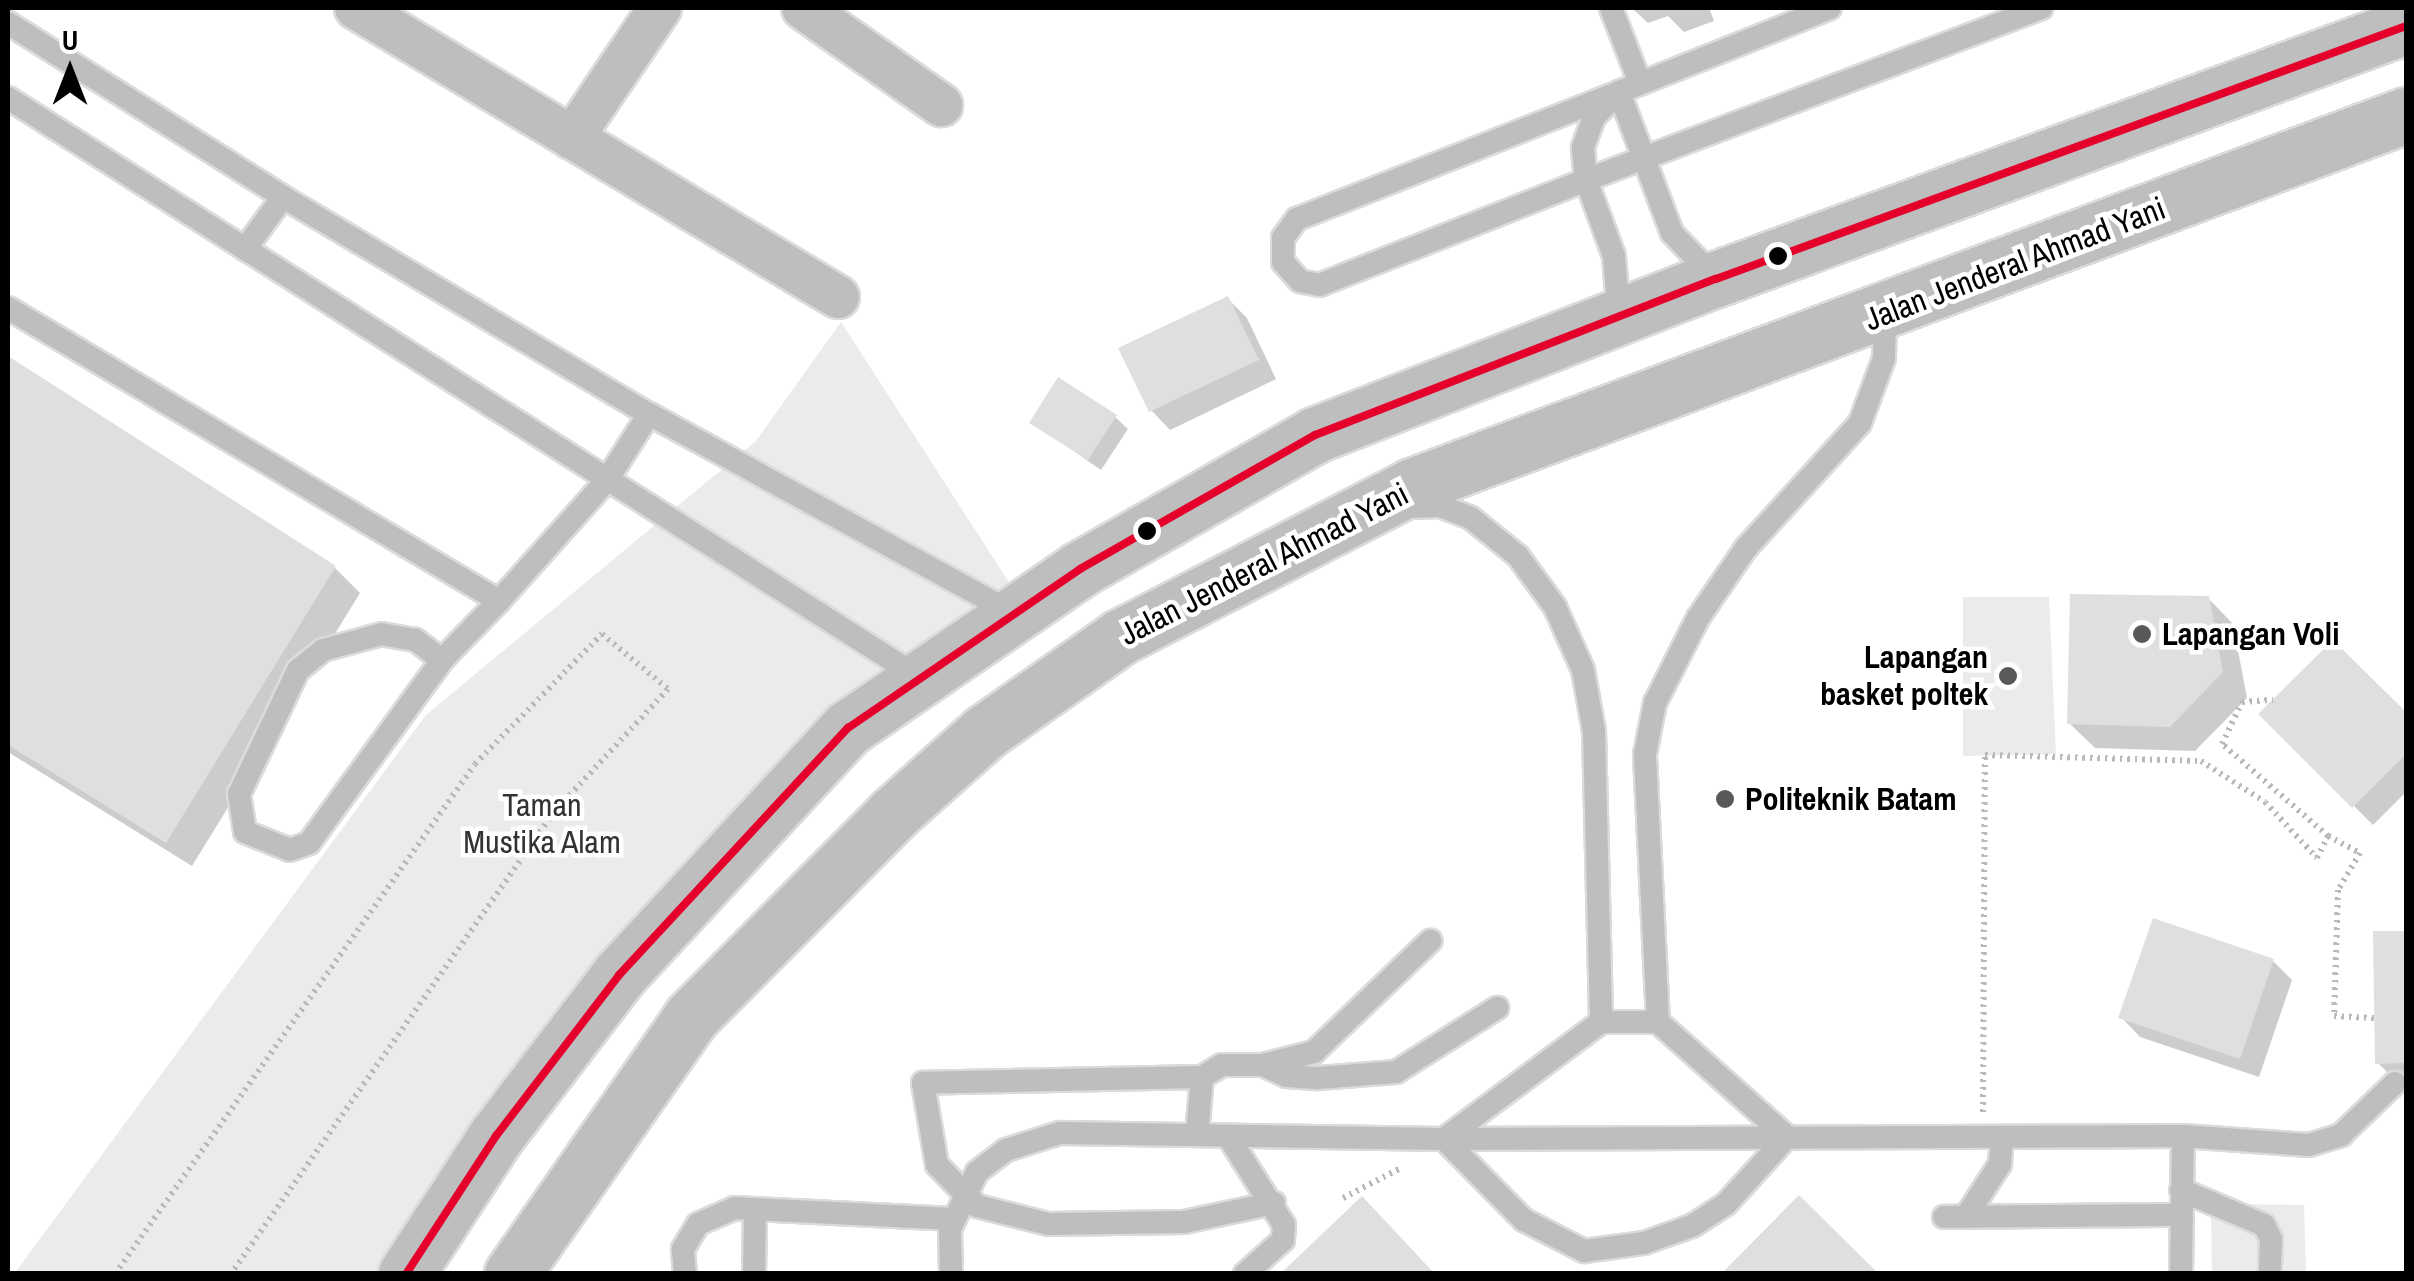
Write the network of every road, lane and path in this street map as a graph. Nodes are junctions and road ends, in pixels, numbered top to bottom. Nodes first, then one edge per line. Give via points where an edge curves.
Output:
1 (356, 8) edge
2 (660, 8) edge
3 (803, 8) edge
4 (1610, 8) edge
5 (1830, 8) edge
6 (2042, 8) edge
7 (1776, 18) edge
8 (8, 23) edge
9 (2406, 26) edge
10 (1629, 88) junction
11 (8, 98) edge
12 (941, 105) dead end
13 (2406, 116) edge
14 (572, 138) junction
15 (1643, 158) junction
16 (1586, 180) junction
17 (282, 197) junction
18 (245, 249) junction
19 (1716, 279) junction
20 (838, 297) dead end
21 (8, 308) edge
22 (1885, 313) junction
23 (1619, 316) junction
24 (649, 414) junction
25 (607, 480) junction
26 (1358, 509) junction
27 (1080, 569) junction
28 (499, 600) junction
29 (1012, 613) junction
30 (1120, 637) junction
31 (442, 660) junction
32 (920, 678) junction
33 (2273, 700) dead end
34 (2328, 836) junction
35 (1430, 941) dead end
36 (1498, 1008) dead end
37 (2374, 1018) dead end
38 (1601, 1022) junction
39 (1658, 1022) junction
40 (1263, 1064) junction
41 (1202, 1077) junction
42 (2395, 1083) dead end
43 (1197, 1135) junction
44 (1228, 1136) junction
45 (1787, 1136) junction
46 (2182, 1136) junction
47 (1992, 1138) junction
48 (1444, 1139) junction
49 (2181, 1190) junction
50 (964, 1191) junction
51 (1274, 1203) junction
52 (754, 1209) junction
53 (2181, 1214) junction
54 (953, 1219) junction
55 (115, 1274) edge
56 (231, 1274) edge
57 (406, 1274) edge
58 (512, 1274) edge
59 (684, 1274) edge
60 (754, 1274) edge
61 (951, 1274) edge
62 (1245, 1274) edge
63 (2181, 1274) edge
64 (2270, 1274) edge

1 - 14 street
2 - 14 street
3 - 12 street
4 - 10 lane
5 - 7 lane
6 - 15 lane
7 - 10 lane
8 - 17 lane
9 - 19 highway
10 - 15 lane
10 - 16 lane via 1594,117 1583,148
10 - 16 lane via 1297,220 1282,238 1283,262 1300,281 1320,285
11 - 18 lane
13 - 22 highway, Jalan Jenderal Ahmad Yani
14 - 20 street
15 - 16 lane
15 - 19 lane via 1672,233
16 - 23 lane via 1614,256
17 - 18 lane
17 - 24 lane
18 - 25 lane
19 - 23 highway
21 - 28 lane
22 - 26 highway, Jalan Jenderal Ahmad Yani
22 - 39 lane via 1884,358 1860,423 1746,548 1698,618 1655,704 1645,754
23 - 27 highway via 1315,435
24 - 25 lane
24 - 29 lane
25 - 28 lane
25 - 32 lane
26 - 30 highway, Jalan Jenderal Ahmad Yani
26 - 38 lane via 1440,506 1471,518 1518,556 1555,607 1583,670 1594,730
27 - 29 highway
27 - 30 highway via 1082,606
28 - 31 lane
29 - 32 highway
30 - 58 highway, Jalan Jenderal Ahmad Yani via 985,732 691,1017
31 - 31 lane via 310,843 290,850 245,832 240,794 298,670 324,650 382,634 415,640
32 - 57 highway via 848,728 619,975 496,1136
33 - 34 path via 2242,702 2222,744
34 - 37 path via 2360,854 2338,890 2334,1016
34 - 47 path via 2317,858 2265,802 2201,762 1985,756
35 - 40 lane via 1314,1052
36 - 40 lane via 1396,1072 1318,1078 1287,1076
38 - 39 lane
38 - 48 lane
39 - 45 lane
40 - 41 lane via 1222,1064
41 - 43 lane
41 - 50 lane via 923,1083 937,1165
42 - 46 lane via 2329,1142
43 - 44 lane
43 - 50 lane via 1060,1133 989,1158
44 - 48 lane
44 - 51 lane
45 - 47 lane
45 - 48 lane
45 - 48 lane via 1726,1204 1692,1226 1644,1243 1584,1251 1524,1220
46 - 47 lane
46 - 49 lane
47 - 53 lane via 2000,1164 1956,1216
49 - 53 lane
49 - 64 lane via 2264,1226 2271,1240
50 - 51 lane via 996,1216 1048,1224 1184,1222
50 - 54 lane
51 - 62 lane via 1282,1240
52 - 54 lane
52 - 59 lane via 735,1208 698,1224 683,1249
52 - 60 lane
53 - 63 lane
54 - 61 lane
55 - 56 path via 475,764 602,634 668,690 554,812

